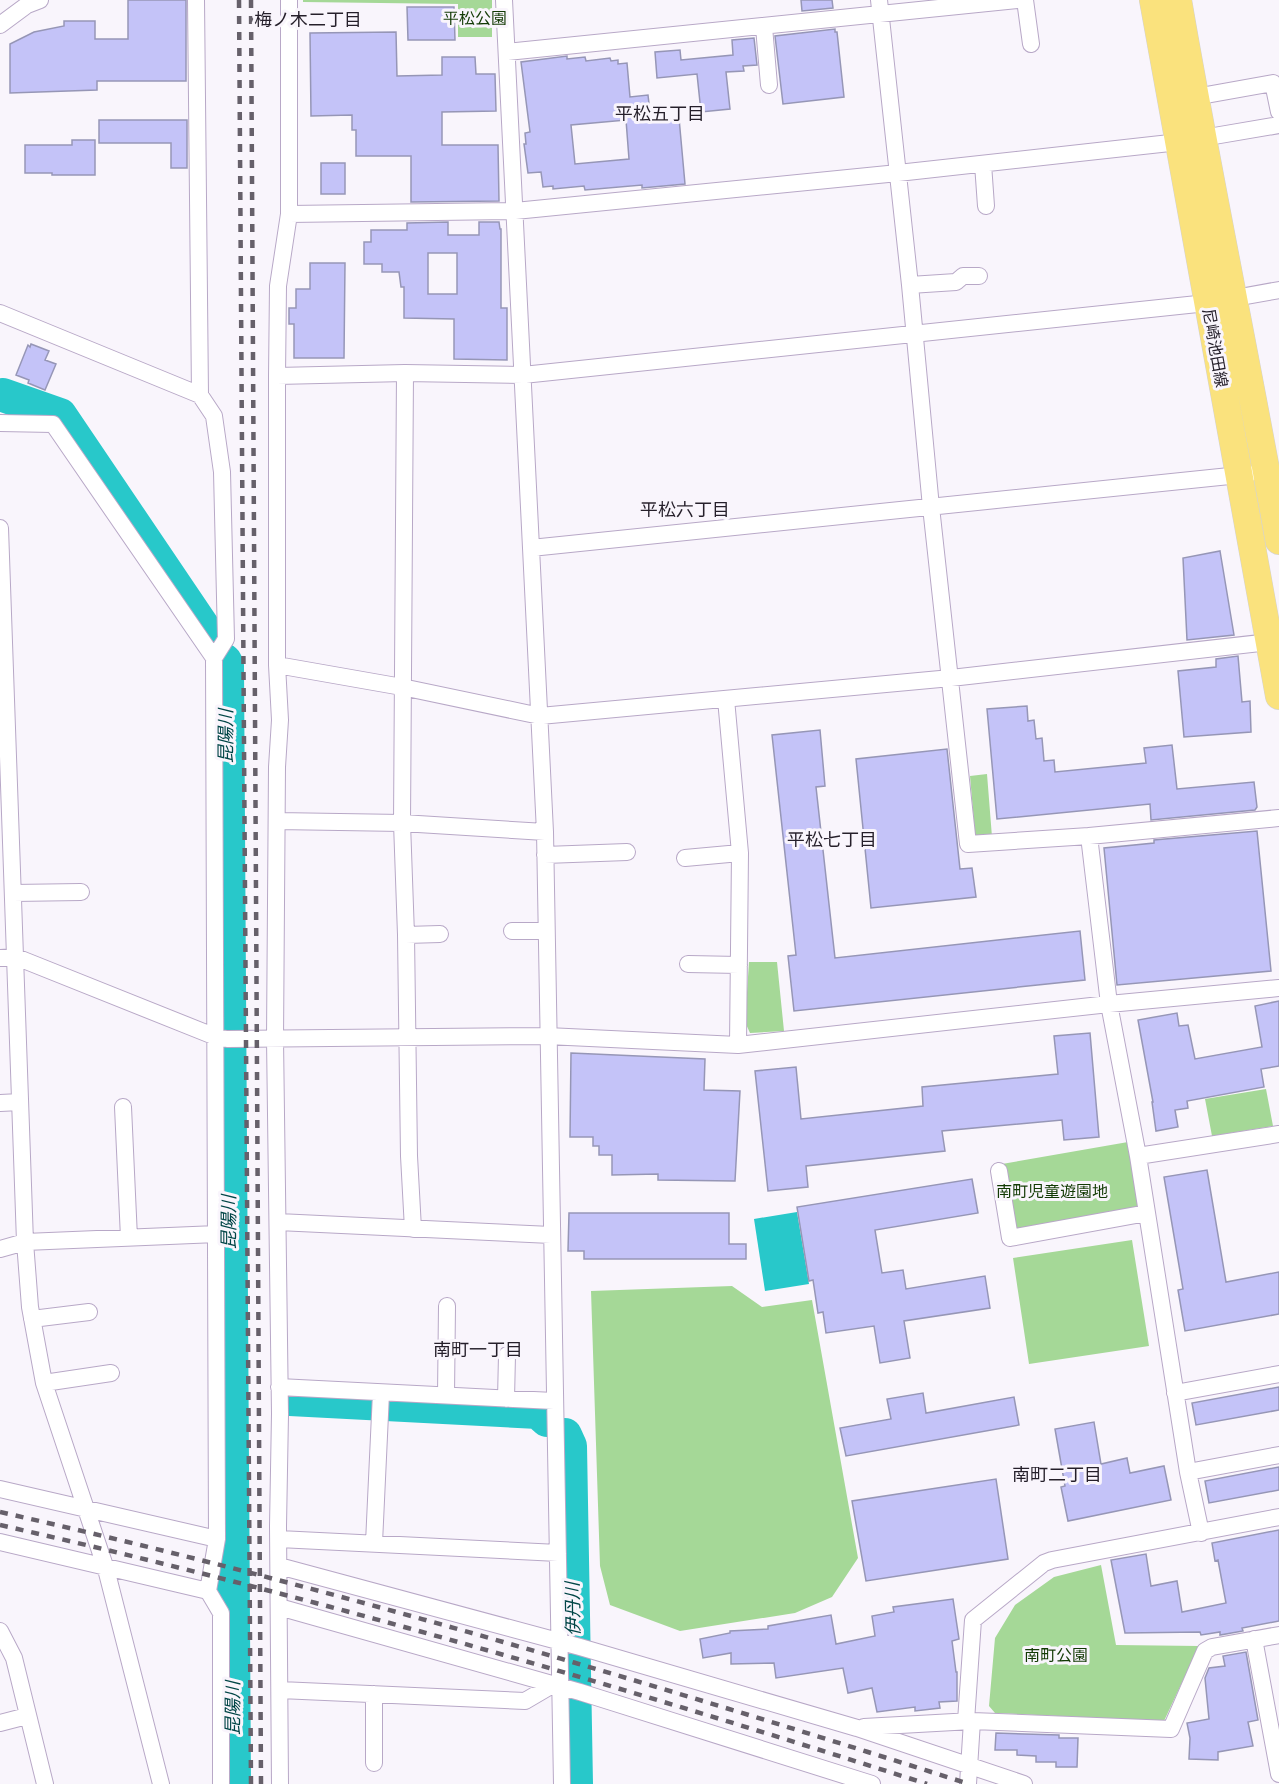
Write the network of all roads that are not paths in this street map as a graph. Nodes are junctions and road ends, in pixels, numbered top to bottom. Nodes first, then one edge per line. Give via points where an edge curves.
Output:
1 (40, 0) edge
2 (196, 0) edge
3 (289, 0) edge
4 (504, 0) edge
5 (1017, 0) edge
6 (1025, 0) edge
7 (1153, 0) edge
8 (1178, 0) edge
9 (880, 7) edge
10 (0, 25) edge
11 (764, 27) junction
12 (1031, 44) dead end
13 (507, 52) junction
14 (769, 85) dead end
15 (1195, 97) junction
16 (1279, 112) edge
17 (1279, 125) edge
18 (1190, 140) junction
19 (983, 164) junction
20 (898, 173) junction
21 (986, 206) dead end
22 (515, 211) junction
23 (289, 214) junction
24 (979, 276) dead end
25 (910, 285) junction
26 (1279, 290) edge
27 (1234, 298) junction
28 (1207, 303) junction
29 (0, 314) edge
30 (914, 334) junction
31 (405, 373) junction
32 (523, 375) junction
33 (277, 376) junction
34 (200, 395) junction
35 (0, 423) edge
36 (1273, 470) edge
37 (1239, 476) junction
38 (931, 507) junction
39 (0, 528) edge
40 (1279, 541) edge
41 (531, 548) junction
42 (2, 597) edge
43 (1274, 642) edge
44 (214, 658) junction
45 (277, 665) junction
46 (951, 678) junction
47 (402, 687) junction
48 (1279, 696) edge
49 (726, 699) junction
50 (540, 716) junction
51 (4, 767) edge
52 (1279, 818) edge
53 (278, 821) junction
54 (402, 824) junction
55 (544, 832) junction
56 (1089, 836) junction
57 (627, 852) dead end
58 (740, 854) junction
59 (545, 855) junction
60 (685, 858) dead end
61 (81, 892) dead end
62 (13, 893) junction
63 (512, 931) dead end
64 (546, 931) junction
65 (440, 934) dead end
66 (406, 935) junction
67 (8, 957) edge
68 (688, 964) dead end
69 (739, 965) junction
70 (1279, 988) edge
71 (1109, 1004) junction
72 (547, 1036) junction
73 (216, 1037) junction
74 (407, 1037) junction
75 (275, 1040) junction
76 (738, 1045) junction
77 (20, 1102) junction
78 (0, 1103) edge
79 (123, 1107) dead end
80 (1279, 1134) edge
81 (1138, 1156) junction
82 (999, 1171) dead end
83 (1147, 1213) junction
84 (278, 1222) junction
85 (412, 1229) junction
86 (217, 1234) junction
87 (551, 1235) junction
88 (129, 1238) junction
89 (25, 1242) junction
90 (0, 1249) edge
91 (447, 1306) dead end
92 (89, 1312) dead end
93 (32, 1319) junction
94 (507, 1355) dead end
95 (111, 1373) dead end
96 (1279, 1374) edge
97 (44, 1383) junction
98 (279, 1387) junction
99 (381, 1393) junction
100 (1175, 1393) junction
101 (446, 1395) junction
102 (506, 1398) junction
103 (554, 1401) junction
104 (1279, 1455) edge
105 (1188, 1472) junction
106 (0, 1490) edge
107 (85, 1508) junction
108 (1279, 1516) edge
109 (1201, 1533) junction
110 (218, 1539) junction
111 (279, 1539) junction
112 (0, 1542) edge
113 (374, 1543) junction
114 (558, 1553) junction
115 (279, 1566) junction
116 (106, 1569) junction
117 (208, 1591) junction
118 (279, 1607) junction
119 (0, 1631) edge
120 (1279, 1635) edge
121 (1254, 1640) junction
122 (569, 1644) junction
123 (566, 1688) junction
124 (280, 1690) junction
125 (374, 1694) junction
126 (27, 1716) junction
127 (969, 1721) junction
128 (0, 1723) edge
129 (857, 1728) junction
130 (374, 1763) dead end
131 (969, 1765) junction
132 (1279, 1774) edge
133 (45, 1784) edge
134 (161, 1784) edge
135 (221, 1784) edge
136 (280, 1784) edge
137 (562, 1784) edge
138 (872, 1784) edge
139 (968, 1784) edge
140 (1024, 1784) edge

1 - 10 street via 27,4
2 - 34 street
3 - 23 street
4 - 13 street
5 - 9 street
6 - 12 street
7 - 18 main road, 尼崎池田線
8 - 15 main road, 尼崎池田線
9 - 11 street
9 - 20 street
11 - 13 street
11 - 14 street
13 - 22 street
15 - 16 street via 1273,83
15 - 18 main road, 尼崎池田線
17 - 18 street
18 - 19 street
18 - 27 main road, 尼崎池田線
18 - 28 main road, 尼崎池田線
19 - 20 street
19 - 21 street
20 - 22 street
20 - 25 street
22 - 23 street
22 - 32 street
23 - 33 street via 278,286
24 - 25 street
25 - 30 street
26 - 27 street
27 - 28 street
27 - 36 main road, 尼崎池田線
28 - 30 street
28 - 37 main road, 尼崎池田線
29 - 34 street
30 - 32 street
30 - 38 street
31 - 32 street
31 - 33 street
31 - 47 street
32 - 41 street
33 - 45 street
34 - 44 street via 214,416 222,472 226,639
35 - 44 street via 53,424
36 - 37 street
36 - 40 main road, 尼崎池田線
37 - 38 street
37 - 43 main road, 尼崎池田線
38 - 41 street
38 - 46 street
39 - 42 street
41 - 50 street
42 - 51 street
43 - 46 street
43 - 48 main road, 尼崎池田線
44 - 73 street
45 - 47 street
45 - 53 street
46 - 49 street
46 - 56 street via 968,844
47 - 50 street
47 - 54 street
49 - 50 street
49 - 58 street
50 - 55 street
51 - 62 street
52 - 56 street
53 - 54 street
53 - 75 street
54 - 55 street
54 - 66 street
55 - 59 street
56 - 71 street
57 - 59 street
58 - 60 street
58 - 69 street
59 - 64 street
61 - 62 street
62 - 67 street
63 - 64 street
64 - 72 street
65 - 66 street
66 - 74 street
67 - 73 street
67 - 77 street
68 - 69 street
69 - 76 street
70 - 71 street
71 - 76 street
71 - 81 street
72 - 74 street
72 - 76 street
72 - 87 street
73 - 75 street
73 - 86 street
74 - 75 street
74 - 85 street
75 - 84 street
77 - 78 street
77 - 89 street
79 - 88 street
80 - 81 street
81 - 83 street
82 - 83 street via 1010,1238
83 - 100 street
84 - 85 street
84 - 98 street
85 - 87 street
86 - 88 street
86 - 110 street
87 - 103 street
88 - 89 street
89 - 90 street
89 - 93 street
91 - 101 street
92 - 93 street
93 - 97 street
94 - 102 street
95 - 97 street
96 - 100 street
97 - 107 street
98 - 99 street
98 - 111 street
99 - 101 street
99 - 113 street
100 - 105 street
101 - 102 street
102 - 103 street
103 - 114 street
104 - 105 street
105 - 109 street
106 - 107 street
107 - 110 street
107 - 116 street
108 - 109 street
109 - 127 street via 1052,1560 973,1620
110 - 117 street
111 - 113 street
111 - 115 street
112 - 116 street
113 - 114 street
114 - 122 street
115 - 118 street
115 - 122 street
116 - 117 street
116 - 134 street
117 - 135 street via 221,1613
118 - 123 street
118 - 124 street
119 - 126 street via 14,1658
120 - 121 street
121 - 127 street via 1205,1651 1171,1730
121 - 132 street
122 - 123 street
122 - 129 street
123 - 125 street via 525,1701
123 - 137 street
123 - 138 street
124 - 125 street
124 - 136 street
125 - 130 street
126 - 128 street
126 - 133 street
127 - 129 street
127 - 131 street
129 - 131 street
131 - 139 street
131 - 140 street

